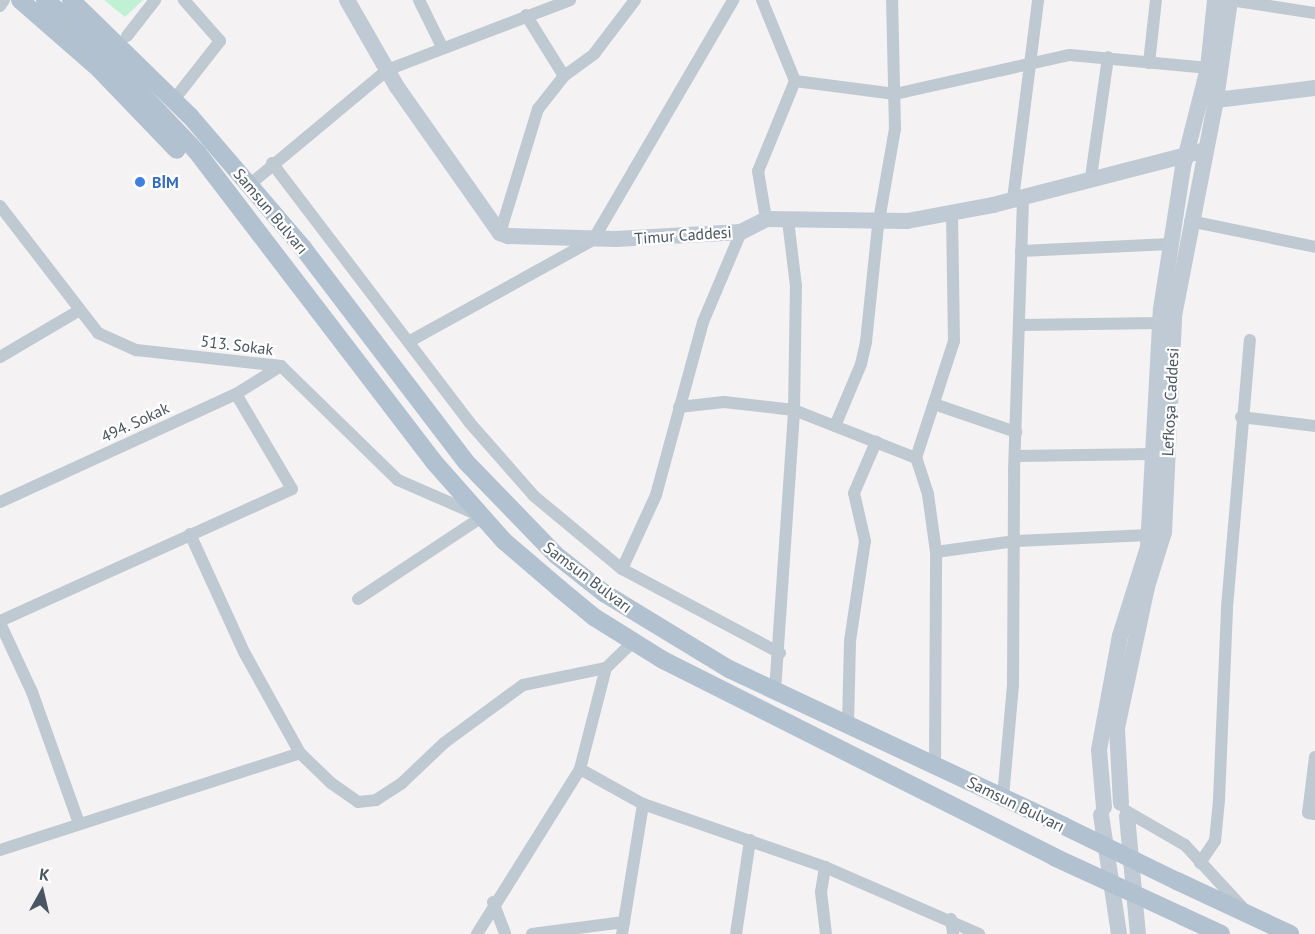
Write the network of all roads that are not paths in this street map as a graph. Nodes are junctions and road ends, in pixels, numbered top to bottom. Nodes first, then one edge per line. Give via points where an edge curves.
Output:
1 (4, 0) edge
2 (20, 0) edge
3 (45, 0) edge
4 (71, 0) edge
5 (155, 0) edge
6 (184, 0) edge
7 (347, 0) edge
8 (419, 0) edge
9 (570, 0) edge
10 (635, 0) edge
11 (733, 0) edge
12 (762, 0) edge
13 (892, 0) edge
14 (1036, 0) edge
15 (1156, 0) edge
16 (1215, 0) edge
17 (1230, 0) edge
18 (0, 6) edge
19 (1315, 13) edge
20 (86, 14) edge
21 (526, 15) junction
22 (127, 36) junction
23 (442, 47) junction
24 (1108, 57) junction
25 (1029, 62) junction
26 (1149, 63) junction
27 (1208, 68) junction
28 (387, 70) junction
29 (564, 76) junction
30 (795, 81) junction
31 (1315, 88) edge
32 (180, 92) junction
33 (895, 94) junction
34 (1209, 98) junction
35 (1205, 150) junction
36 (1187, 154) junction
37 (273, 163) junction
38 (1091, 177) junction
39 (244, 180) junction
40 (1018, 198) junction
41 (0, 206) edge
42 (244, 212) junction
43 (952, 213) junction
44 (765, 219) junction
45 (4, 220) edge
46 (788, 221) junction
47 (1190, 221) junction
48 (879, 223) junction
49 (741, 231) junction
50 (500, 233) junction
51 (593, 240) junction
52 (1171, 244) junction
53 (1315, 247) edge
54 (1021, 251) junction
55 (78, 311) junction
56 (1160, 323) junction
57 (1021, 325) junction
58 (1250, 340) dead end
59 (410, 341) junction
60 (0, 357) edge
61 (281, 366) junction
62 (236, 394) junction
63 (934, 404) junction
64 (679, 407) junction
65 (794, 410) junction
66 (1241, 417) junction
67 (1315, 422) edge
68 (835, 426) junction
69 (1016, 432) junction
70 (876, 442) junction
71 (1153, 454) junction
72 (1015, 456) junction
73 (916, 458) junction
74 (0, 502) edge
75 (482, 517) junction
76 (190, 534) junction
77 (1149, 535) junction
78 (1015, 541) junction
79 (936, 552) junction
80 (622, 569) junction
81 (358, 599) dead end
82 (0, 622) edge
83 (633, 642) junction
84 (780, 653) junction
85 (606, 668) junction
86 (776, 691) junction
87 (848, 724) junction
88 (300, 753) junction
89 (1315, 757) edge
90 (935, 765) junction
91 (580, 769) junction
92 (1003, 797) junction
93 (643, 804) junction
94 (1125, 810) junction
95 (1103, 811) junction
96 (1315, 814) edge
97 (79, 823) junction
98 (750, 840) junction
99 (0, 850) edge
100 (1200, 863) junction
101 (825, 867) junction
102 (1181, 883) junction
103 (494, 902) junction
104 (1250, 914) junction
105 (951, 919) junction
106 (623, 928) edge
107 (477, 934) edge
108 (505, 934) edge
109 (532, 934) edge
110 (736, 934) edge
111 (826, 934) edge
112 (953, 934) edge
113 (979, 934) edge
114 (1119, 934) edge
115 (1138, 934) edge
116 (1221, 934) edge
117 (1290, 934) edge

1 - 18 street
2 - 42 main road via 55,26 197,171
3 - 20 main road
4 - 20 main road
5 - 22 street
6 - 32 street via 220,41
7 - 28 street
8 - 23 street
9 - 21 street
10 - 29 street via 594,54
11 - 51 street
12 - 30 street
13 - 33 street
14 - 25 street
15 - 26 street
16 - 27 street
17 - 19 street
17 - 34 street, Lefkoşa Caddesi
20 - 22 main road
20 - 39 main road, Samsun Bulvarı via 190,116
20 - 42 main road
21 - 23 street
21 - 29 street
22 - 32 main road
23 - 28 street
24 - 25 street via 1070,55
24 - 26 street
24 - 38 street
25 - 33 street
25 - 40 street
26 - 27 street
27 - 34 street
28 - 37 street
28 - 50 street
29 - 50 street via 538,108
30 - 33 street
30 - 44 street via 758,171
31 - 34 street
32 - 39 main road
33 - 48 street via 895,129
34 - 35 street, Lefkoşa Caddesi
34 - 36 street
35 - 36 street
35 - 47 street, Lefkoşa Caddesi
36 - 38 street
36 - 52 street
37 - 39 street
37 - 59 street
38 - 40 street
39 - 86 main road, Samsun Bulvarı via 303,248 466,462 533,534 604,593 729,669
40 - 43 street
40 - 54 street
41 - 45 street, 513. Sokak
42 - 75 main road via 434,462
43 - 48 street
43 - 63 street via 954,341
44 - 46 street
44 - 49 street, Timur Caddesi
45 - 55 street, 513. Sokak
46 - 48 street
46 - 65 street via 796,286
47 - 53 street
47 - 94 street, Lefkoşa Caddesi via 1174,316 1164,532 1117,728
48 - 68 street via 866,342
49 - 51 street, Timur Caddesi
49 - 64 street via 703,322
50 - 51 street, Timur Caddesi
51 - 59 street
52 - 54 street
52 - 56 street
54 - 57 street
55 - 60 street
55 - 61 street, 513. Sokak via 98,333 136,350
56 - 57 street
56 - 71 street
57 - 69 street
58 - 66 street
59 - 80 street via 469,422 534,496
61 - 62 street, 494. Sokak
61 - 75 street, 513. Sokak via 398,480
62 - 74 street, 494. Sokak
62 - 76 street via 292,489
63 - 69 street
63 - 73 street
64 - 65 street via 724,402
64 - 80 street via 656,495
65 - 68 street
65 - 84 street
66 - 67 street
66 - 100 street via 1227,607 1219,800 1215,841
68 - 70 street
69 - 72 street
70 - 73 street
70 - 87 street via 854,493 865,541 850,641
71 - 72 street
71 - 77 street
72 - 78 street
73 - 79 street via 927,494
75 - 81 street
75 - 83 main road via 560,589
76 - 82 street
76 - 88 street via 244,652
77 - 78 street
77 - 95 street via 1120,636 1099,750
78 - 79 street
78 - 92 street via 1013,685
79 - 90 street
80 - 84 street
82 - 97 street via 32,692
83 - 85 street
83 - 116 main road, bridge via 1054,857
84 - 86 street
85 - 88 street via 523,686 444,743 402,783 375,800 358,802
85 - 91 street
86 - 87 main road, Samsun Bulvarı
87 - 90 main road, Samsun Bulvarı
88 - 97 street
89 - 96 street via 1308,813
90 - 92 main road, Samsun Bulvarı
91 - 93 street
91 - 103 street
92 - 102 main road, Samsun Bulvarı, bridge
93 - 98 street
93 - 106 street
94 - 95 street via 1110,802
94 - 100 street via 1185,845
94 - 115 street, Lefkoşa Caddesi
95 - 114 street
97 - 99 street
98 - 101 street
98 - 110 street
100 - 102 street via 1202,879 1198,884
100 - 104 street
101 - 105 street via 901,902
101 - 111 street via 821,892
102 - 104 main road, Samsun Bulvarı
103 - 107 street
103 - 108 street
104 - 117 main road, Samsun Bulvarı
105 - 112 street
105 - 113 street
106 - 109 street

